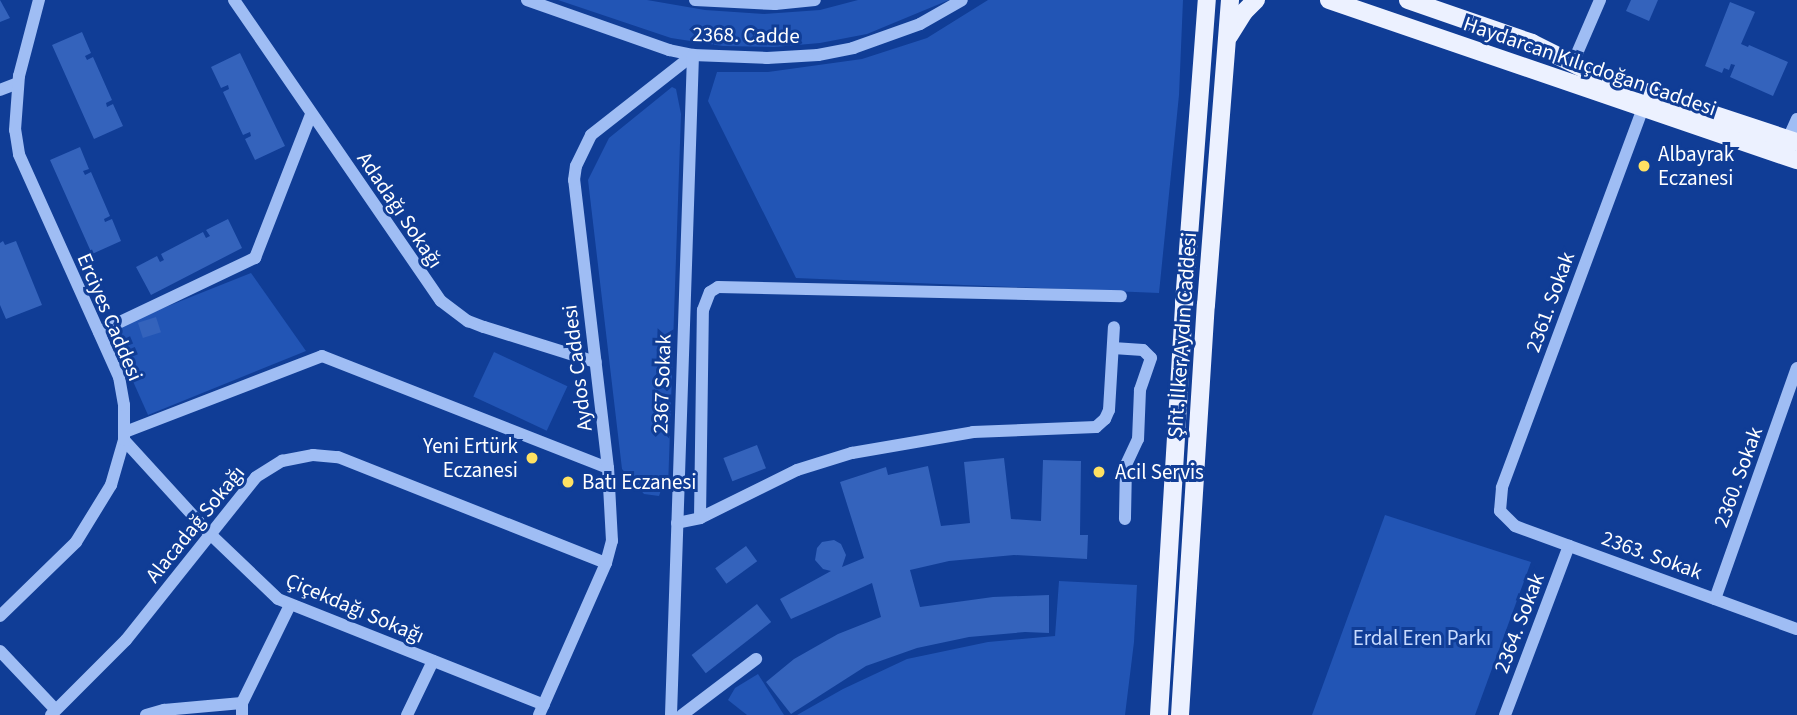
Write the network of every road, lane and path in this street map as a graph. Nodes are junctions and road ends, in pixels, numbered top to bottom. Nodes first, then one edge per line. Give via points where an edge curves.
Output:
1 (39, 0) edge
2 (234, 0) edge
3 (527, 0) edge
4 (695, 0) edge
5 (815, 0) edge
6 (962, 0) edge
7 (1199, 0) edge
8 (1207, 0) edge
9 (1230, 0) edge
10 (1256, 0) edge
11 (1329, 0) edge
12 (1408, 0) edge
13 (1600, 0) edge
14 (1363, 6) edge
15 (1202, 42) junction
16 (1225, 45) junction
17 (693, 55) junction
18 (1573, 65) junction
19 (18, 83) junction
20 (0, 90) edge
21 (1643, 108) junction
22 (312, 114) junction
23 (1797, 119) edge
24 (1793, 140) edge
25 (1797, 160) edge
26 (1121, 296) dead end
27 (1114, 327) dead end
28 (99, 332) junction
29 (1113, 348) junction
30 (596, 362) junction
31 (1797, 368) edge
32 (124, 436) junction
33 (608, 468) junction
34 (1500, 510) joint
35 (1171, 517) junction
36 (700, 518) junction
37 (1125, 519) dead end
38 (1193, 519) junction
39 (677, 523) junction
40 (209, 534) junction
41 (1569, 546) junction
42 (606, 563) junction
43 (1715, 599) junction
44 (290, 605) junction
45 (0, 616) edge
46 (1797, 629) edge
47 (0, 651) edge
48 (756, 659) dead end
49 (433, 661) junction
50 (242, 709) edge
51 (542, 710) edge
52 (53, 712) edge
53 (146, 715) edge
54 (407, 715) edge
55 (671, 715) edge
56 (682, 715) edge
57 (1159, 715) edge
58 (1180, 715) edge
59 (1505, 715) edge

1 - 19 street, Erciyes Caddesi
2 - 22 street, Adadağı Sokağı
3 - 17 street, 2368. Cadde via 639,41
4 - 5 street, 2368. Cadde via 775,4
6 - 17 street, 2368. Cadde via 920,24 853,48 781,57
7 - 15 main road
8 - 15 main road, Şht. İlker Aydın Caddesi
9 - 16 main road, Şht. İlker Aydın Caddesi
10 - 16 main road
11 - 14 main road, Haydarcan Kılıçdoğan Caddesi
12 - 18 main road, Haydarcan Kılıçdoğan Caddesi via 1532,43
13 - 18 street
14 - 21 main road, Haydarcan Kılıçdoğan Caddesi
15 - 35 main road, Şht. İlker Aydın Caddesi
16 - 38 main road, Şht. İlker Aydın Caddesi
17 - 30 street, Aydos Caddesi via 591,135 580,153 574,180
17 - 39 street, 2367 Sokak
18 - 24 main road, Haydarcan Kılıçdoğan Caddesi
19 - 20 street
19 - 28 street, Erciyes Caddesi via 15,130 19,154
21 - 25 main road, Haydarcan Kılıçdoğan Caddesi
21 - 34 street, 2361. Sokak via 1502,488
22 - 28 street via 255,258
22 - 30 street, Adadağı Sokağı via 452,311 484,327
23 - 24 street
26 - 36 street via 718,287 710,292 703,310
27 - 29 street
28 - 32 street, Erciyes Caddesi via 123,390
29 - 36 street via 1109,410 1096,427 973,432 852,453 797,470
29 - 37 street via 1143,350 1151,358 1140,390 1138,439 1126,465
30 - 33 street, Aydos Caddesi
31 - 43 street, 2360. Sokak
32 - 33 street via 322,356
32 - 40 street, Çiçekdağı Sokağı
32 - 45 street, Erciyes Caddesi via 111,485 76,542
33 - 42 street, Aydos Caddesi via 612,541
34 - 41 street, 2363. Sokak via 1514,526
35 - 38 main road
35 - 57 main road, Şht. İlker Aydın Caddesi
36 - 39 street
38 - 58 main road, Şht. İlker Aydın Caddesi
39 - 55 street, 2367 Sokak
40 - 42 street, Alacadağ Sokağı via 269,468 297,457 325,455
40 - 44 street, Çiçekdağı Sokağı via 268,591
40 - 52 street, Alacadağ Sokağı via 126,640
41 - 43 street, 2363. Sokak
41 - 59 street, 2364. Sokak
42 - 51 street, Aydos Caddesi
43 - 46 street, 2363. Sokak
44 - 49 street, Çiçekdağı Sokağı
44 - 50 street
47 - 52 street
48 - 56 street
49 - 51 street, Çiçekdağı Sokağı
49 - 54 street
50 - 53 street via 164,710

